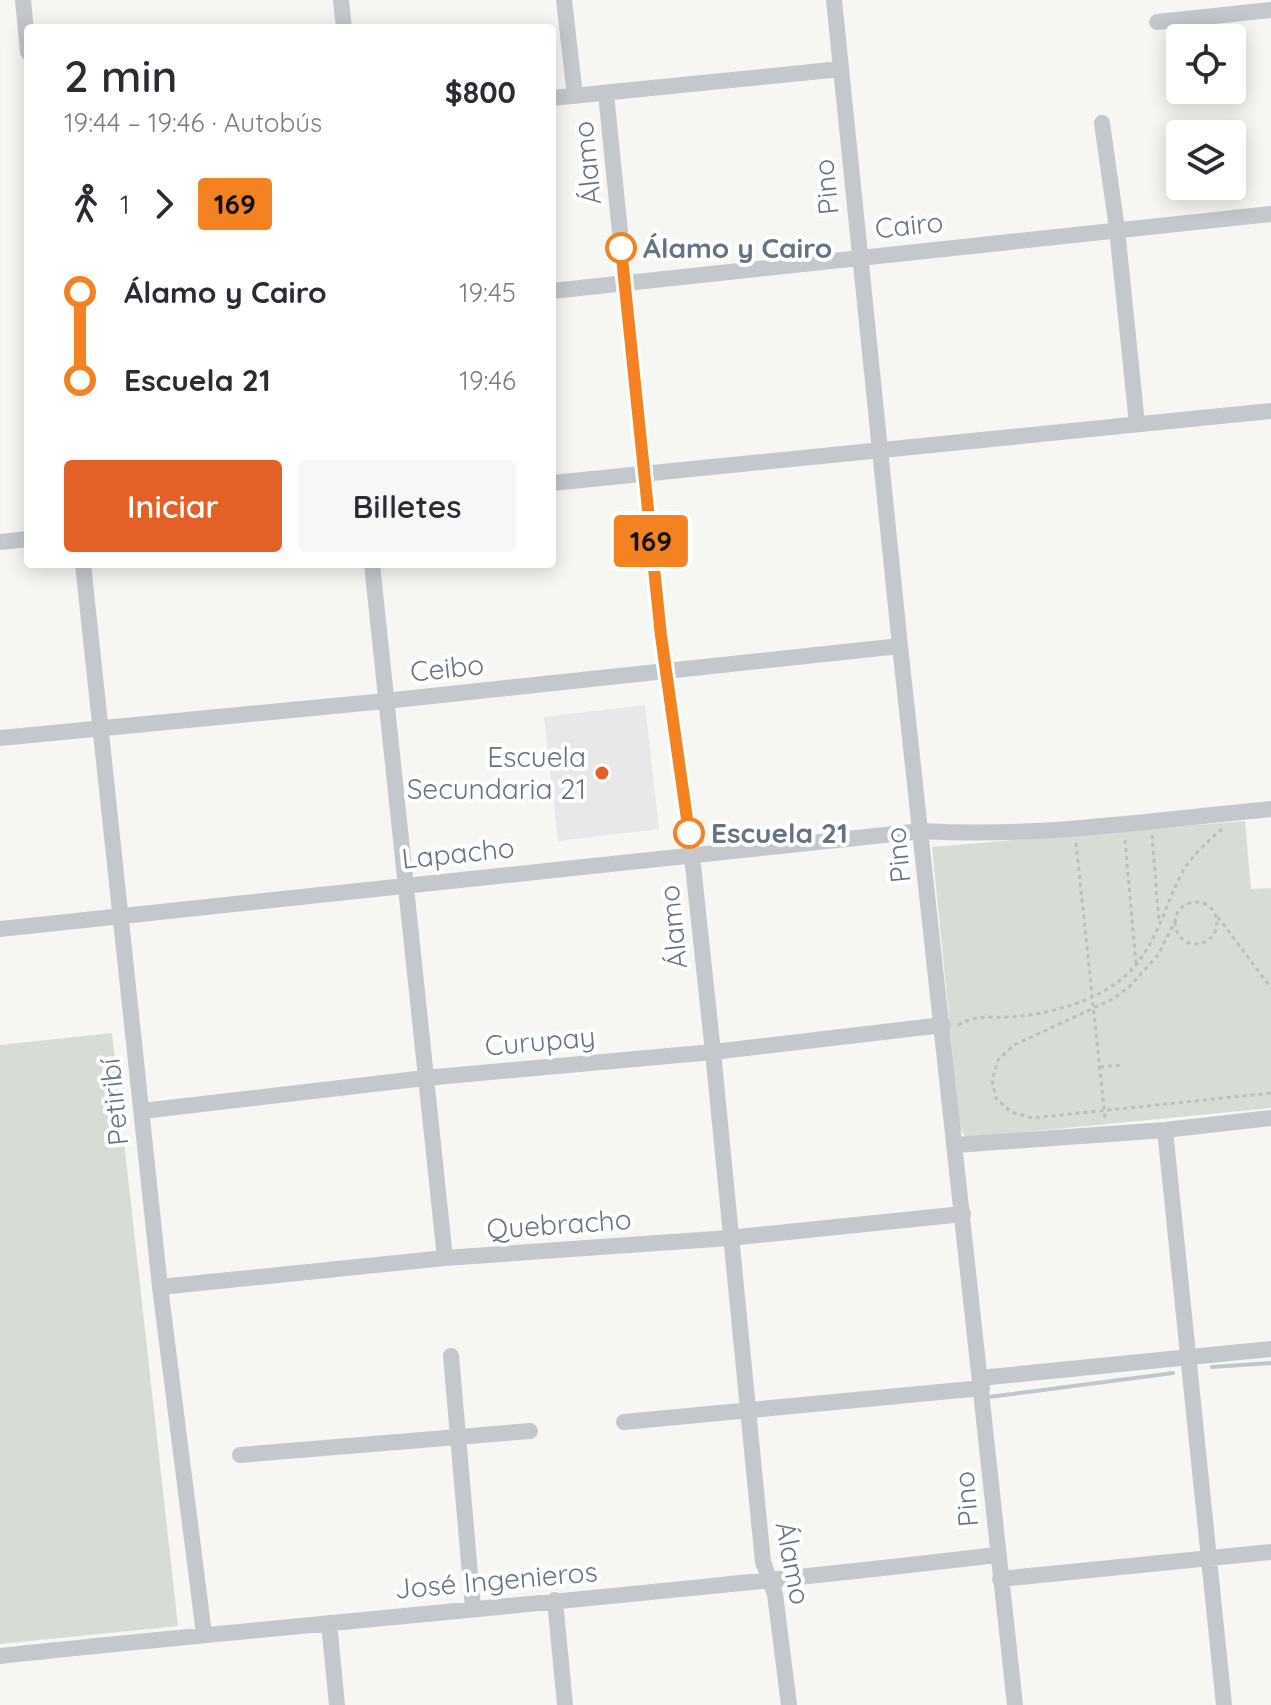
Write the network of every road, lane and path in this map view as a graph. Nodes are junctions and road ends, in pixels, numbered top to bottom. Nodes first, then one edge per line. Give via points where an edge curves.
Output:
1 (23, 0) edge
2 (341, 0) edge
3 (564, 0) edge
4 (834, 0) edge
5 (1271, 10) edge
6 (1157, 22) dead end
7 (25, 24) edge
8 (344, 24) edge
9 (841, 69) junction
10 (606, 94) junction
11 (575, 96) junction
12 (556, 98) edge
13 (1102, 123) dead end
14 (1271, 214) edge
15 (1117, 229) junction
16 (859, 256) junction
17 (625, 283) junction
18 (556, 291) edge
19 (1271, 411) edge
20 (1137, 424) junction
21 (880, 450) junction
22 (644, 473) junction
23 (556, 483) edge
24 (24, 539) edge
25 (0, 542) edge
26 (83, 568) edge
27 (372, 568) edge
28 (900, 646) junction
29 (667, 670) junction
30 (385, 701) junction
31 (99, 727) junction
32 (0, 738) edge
33 (1271, 809) edge
34 (1243, 812) junction
35 (1151, 820) junction
36 (1123, 823) junction
37 (1074, 828) junction
38 (922, 831) junction
39 (691, 855) junction
40 (404, 884) junction
41 (1214, 912) junction
42 (121, 915) junction
43 (1176, 919) junction
44 (1159, 927) junction
45 (0, 929) edge
46 (1136, 964) junction
47 (1271, 988) edge
48 (1092, 996) junction
49 (1093, 1009) junction
50 (943, 1030) junction
51 (713, 1052) junction
52 (1123, 1065) dead end
53 (1100, 1067) junction
54 (425, 1078) junction
55 (1271, 1093) edge
56 (1105, 1110) junction
57 (142, 1111) junction
58 (1271, 1118) edge
59 (1165, 1130) junction
60 (1107, 1134) junction
61 (956, 1145) junction
62 (963, 1214) junction
63 (729, 1238) junction
64 (445, 1258) junction
65 (160, 1287) junction
66 (1271, 1349) edge
67 (451, 1356) dead end
68 (1189, 1358) junction
69 (981, 1383) junction
70 (747, 1411) junction
71 (624, 1422) dead end
72 (530, 1431) dead end
73 (458, 1437) junction
74 (240, 1455) dead end
75 (1271, 1552) edge
76 (997, 1555) junction
77 (1208, 1558) junction
78 (1000, 1579) junction
79 (772, 1581) junction
80 (555, 1600) junction
81 (473, 1608) junction
82 (329, 1623) junction
83 (204, 1634) junction
84 (0, 1656) edge
85 (337, 1705) edge
86 (565, 1705) edge
87 (789, 1705) edge
88 (1015, 1705) edge
89 (1224, 1705) edge

1 - 7 street
2 - 8 street
3 - 11 street, Álamo
4 - 9 street, Pino
5 - 6 street
9 - 10 street
9 - 16 street, Pino
10 - 11 street
10 - 17 street, Álamo
11 - 12 street
13 - 15 street
14 - 15 street, Cairo
15 - 16 street, Cairo
15 - 20 street
16 - 17 street, Cairo
16 - 21 street, Pino
17 - 18 street, Cairo
17 - 22 street, Álamo
19 - 20 street
20 - 21 street
21 - 22 street
21 - 28 street, Pino
22 - 23 street
22 - 29 street, Álamo
24 - 25 street
26 - 31 street, Petiribí
27 - 30 street
28 - 29 street, Ceibo
28 - 38 street, Pino
29 - 30 street, Ceibo
29 - 39 street, Álamo
30 - 31 street, Ceibo
30 - 40 street
31 - 32 street, Ceibo
31 - 42 street, Petiribí
33 - 34 street, Lapacho
34 - 35 street, Lapacho
34 - 44 path via 1186,867
35 - 36 street, Lapacho
35 - 44 path
36 - 37 street, Lapacho
36 - 46 path
37 - 38 street, Lapacho
37 - 48 path
38 - 39 street, Lapacho
38 - 50 street, Pino
39 - 40 street, Lapacho
39 - 51 street, Álamo
40 - 42 street, Lapacho
40 - 54 street
41 - 43 path via 1203,903 1189,903
41 - 43 path via 1216,931 1201,944 1182,939
41 - 47 path
42 - 45 street, Lapacho
42 - 57 street, Petiribí
43 - 49 path via 1146,971
44 - 46 path
46 - 48 path
48 - 49 path
48 - 50 path via 1031,1015 976,1016
49 - 53 path
49 - 56 path via 1006,1051 993,1070 993,1090 1002,1106 1032,1118
50 - 51 street, Curupay
50 - 61 street, Pino
51 - 54 street, Curupay
51 - 63 street, Álamo
52 - 53 path
53 - 56 path
54 - 57 street, Curupay
54 - 64 street
55 - 56 path
56 - 60 path
57 - 65 street, Petiribí
58 - 59 street
59 - 60 street
59 - 68 street
60 - 61 street
61 - 62 street, Pino
62 - 63 street, Quebracho
62 - 69 street, Pino
63 - 64 street, Quebracho
63 - 70 street, Álamo
64 - 65 street, Quebracho
65 - 83 street, Petiribí
66 - 68 street
67 - 73 street
68 - 69 street
68 - 77 street
69 - 70 street
69 - 76 street, Pino
70 - 71 street
70 - 79 street, Álamo via 763,1562
72 - 73 street
73 - 74 street
73 - 81 street
75 - 77 street
76 - 78 street, Pino
76 - 79 street, José Ingenieros
77 - 78 street
77 - 89 street
78 - 88 street, Pino
79 - 80 street, José Ingenieros
79 - 87 street, Álamo
80 - 81 street, José Ingenieros
80 - 86 street
81 - 82 street, José Ingenieros
82 - 83 street, José Ingenieros
82 - 85 street
83 - 84 street, José Ingenieros

